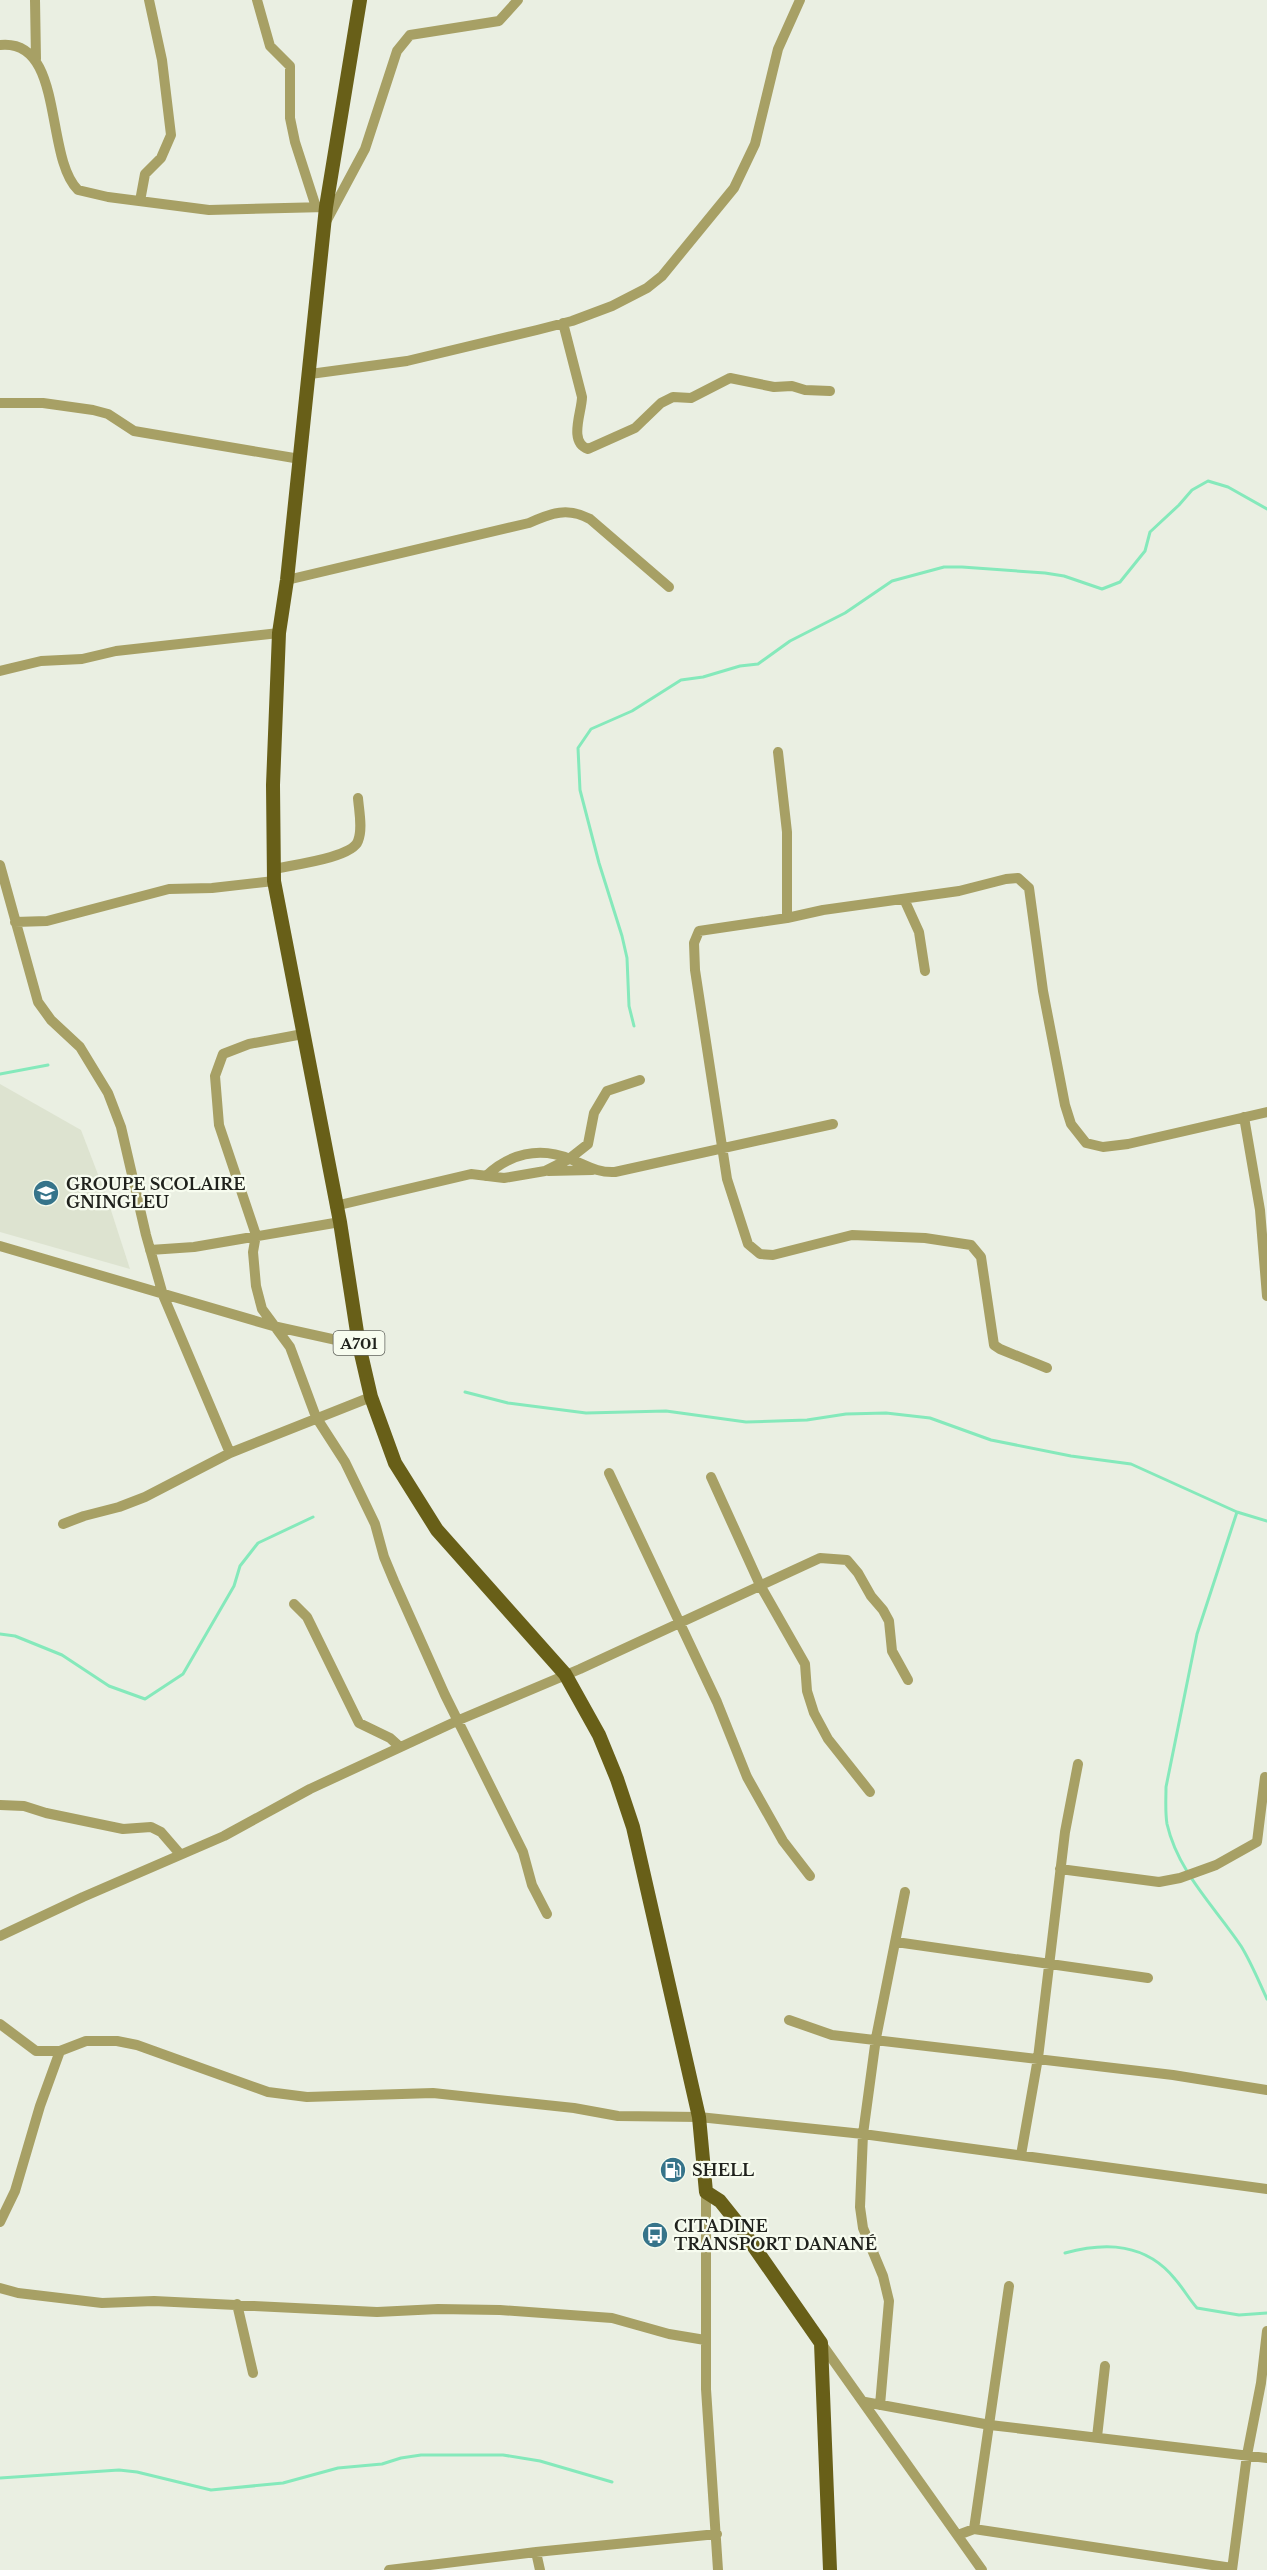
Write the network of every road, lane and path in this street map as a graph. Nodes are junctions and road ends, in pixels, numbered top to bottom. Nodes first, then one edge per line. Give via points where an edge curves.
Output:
1 (35, 0) edge
2 (149, 0) edge
3 (257, 0) edge
4 (360, 0) edge
5 (518, 0) edge
6 (800, 0) edge
7 (0, 45) edge
8 (36, 59) junction
9 (140, 201) junction
10 (321, 207) junction
11 (324, 225) junction
12 (562, 323) junction
13 (310, 374) junction
14 (830, 391) dead end
15 (0, 403) edge
16 (300, 459) junction
17 (287, 580) junction
18 (669, 587) dead end
19 (279, 633) junction
20 (0, 671) edge
21 (778, 752) dead end
22 (358, 798) dead end
23 (0, 864) edge
24 (274, 875) junction
25 (904, 899) junction
26 (787, 918) junction
27 (15, 922) junction
28 (925, 971) dead end
29 (303, 1034) junction
30 (639, 1080) dead end
31 (1267, 1112) edge
32 (1244, 1117) junction
33 (833, 1124) dead end
34 (722, 1150) junction
35 (569, 1158) junction
36 (592, 1170) junction
37 (545, 1171) junction
38 (486, 1176) junction
39 (335, 1206) junction
40 (339, 1222) junction
41 (256, 1235) junction
42 (5, 1248) edge
43 (150, 1250) junction
44 (0, 1257) edge
45 (163, 1295) junction
46 (1267, 1296) edge
47 (273, 1326) junction
48 (359, 1346) junction
49 (1047, 1368) dead end
50 (370, 1397) junction
51 (316, 1417) junction
52 (230, 1453) junction
53 (609, 1473) dead end
54 (711, 1477) dead end
55 (63, 1524) dead end
56 (760, 1585) junction
57 (294, 1604) dead end
58 (678, 1622) junction
59 (565, 1674) junction
60 (908, 1680) dead end
61 (459, 1720) junction
62 (400, 1747) junction
63 (1078, 1764) dead end
64 (1265, 1777) dead end
65 (870, 1792) dead end
66 (0, 1805) edge
67 (1262, 1841) edge
68 (180, 1854) junction
69 (1060, 1869) junction
70 (810, 1876) dead end
71 (905, 1893) dead end
72 (546, 1914) dead end
73 (0, 1936) edge
74 (896, 1942) junction
75 (1048, 1964) junction
76 (1148, 1978) dead end
77 (789, 2020) dead end
78 (0, 2024) edge
79 (876, 2038) junction
80 (60, 2051) junction
81 (1038, 2058) junction
82 (1267, 2090) edge
83 (699, 2117) junction
84 (863, 2134) junction
85 (1021, 2155) junction
86 (1267, 2189) edge
87 (706, 2192) junction
88 (0, 2222) edge
89 (1009, 2286) dead end
90 (0, 2288) edge
91 (237, 2304) junction
92 (1267, 2331) edge
93 (705, 2340) junction
94 (821, 2343) junction
95 (1105, 2366) dead end
96 (253, 2373) dead end
97 (865, 2403) junction
98 (880, 2405) junction
99 (990, 2425) junction
100 (1097, 2437) junction
101 (1247, 2455) junction
102 (1267, 2458) edge
103 (974, 2529) junction
104 (717, 2534) junction
105 (958, 2535) junction
106 (536, 2552) junction
107 (1232, 2569) edge
108 (389, 2570) edge
109 (540, 2570) edge
110 (718, 2570) edge
111 (830, 2570) edge
112 (982, 2570) edge

1 - 8 street
2 - 9 street via 162,60 171,135 161,158 146,174
3 - 10 street via 270,46 290,66 290,118 295,142
4 - 10 main road, A701
5 - 11 street via 499,21 410,35 397,51 365,149
6 - 12 street via 778,49 755,144 734,188 662,276 647,288 612,306
7 - 8 street via 22,49
8 - 9 street via 74,186 108,197
9 - 10 street via 209,210
10 - 11 main road, A701
11 - 13 main road, A701
12 - 13 street via 407,361
12 - 14 street via 582,397 578,440 588,449 635,428 673,396 690,398 730,378 774,387
13 - 16 main road, A701
15 - 16 street via 43,403 93,410 108,414 134,431
16 - 17 main road, A701
17 - 18 street via 529,523 550,514 578,512
17 - 19 main road, A701
19 - 20 street via 41,661
19 - 24 main road, A701
21 - 26 street via 787,832
22 - 24 street via 360,829 354,847
23 - 27 street
24 - 27 street via 212,888 169,889 47,921
24 - 29 main road, A701
25 - 26 street
25 - 28 street via 919,932
25 - 32 street via 1006,879 1018,878 1026,883 1065,1105 1071,1124 1086,1143 1103,1147 1128,1144
26 - 34 street via 707,928 694,938 697,988
27 - 43 street via 38,1002 80,1047 108,1093 131,1166
29 - 39 main road, A701
29 - 41 street via 249,1044 223,1054 215,1076 222,1142
30 - 35 street via 607,1091 594,1113 588,1144
31 - 32 street
32 - 46 street via 1260,1210
33 - 34 street
34 - 36 street via 615,1172
34 - 49 street via 748,1244 760,1254 796,1251 852,1235 925,1238 971,1245 981,1257 994,1345
35 - 36 street
35 - 37 street
35 - 38 street via 520,1154
36 - 37 street
37 - 38 street via 504,1178
38 - 39 street via 460,1176
39 - 40 main road, A701
40 - 41 street
40 - 48 main road, A701
41 - 43 street via 194,1247
41 - 47 street via 257,1292
42 - 44 street
42 - 45 street
43 - 45 street
45 - 47 street
45 - 52 street
47 - 48 street
47 - 51 street via 290,1347
48 - 50 main road, A701
50 - 51 street
50 - 59 main road, A701 via 395,1463 436,1530
51 - 52 street
51 - 61 street via 345,1462 375,1524 391,1573
52 - 55 street via 145,1497
53 - 58 street
54 - 56 street
56 - 58 street
56 - 60 street via 820,1558 847,1560 883,1610 891,1631 892,1651
56 - 65 street via 805,1664 814,1713 828,1739
57 - 62 street via 307,1617 359,1724
58 - 59 street
58 - 70 street via 717,1702 747,1777 783,1841
59 - 61 street
59 - 83 main road, A701 via 599,1735 633,1827
61 - 62 street
61 - 72 street via 523,1852 532,1885
62 - 68 street via 224,1836
63 - 69 street
64 - 67 street
66 - 68 street via 24,1806 123,1829 151,1827 161,1832
67 - 69 street via 1216,1865 1159,1882
68 - 73 street
69 - 75 street
71 - 74 street
74 - 75 street
74 - 79 street
75 - 76 street
75 - 81 street
77 - 79 street via 823,2034
78 - 80 street via 36,2051
79 - 81 street
79 - 84 street
80 - 83 street via 86,2041 117,2041 257,2089 307,2097 433,2093 618,2116
80 - 88 street via 15,2191
81 - 82 street
81 - 85 street
83 - 84 street
83 - 87 main road, A701
84 - 85 street
84 - 98 street via 863,2228 889,2301
85 - 86 street
87 - 93 street
87 - 94 main road via 720,2201 736,2221
89 - 99 street
90 - 91 street via 102,2302
91 - 93 street via 377,2312 500,2310 612,2318
91 - 96 street
92 - 101 street
93 - 104 street
94 - 97 street
94 - 111 main road
95 - 100 street
97 - 98 street
97 - 105 street
98 - 99 street
99 - 100 street
99 - 103 street
100 - 101 street
101 - 102 street
101 - 107 street
103 - 105 street
103 - 107 street
104 - 106 street
104 - 110 street
105 - 112 street
106 - 108 street
106 - 109 street

